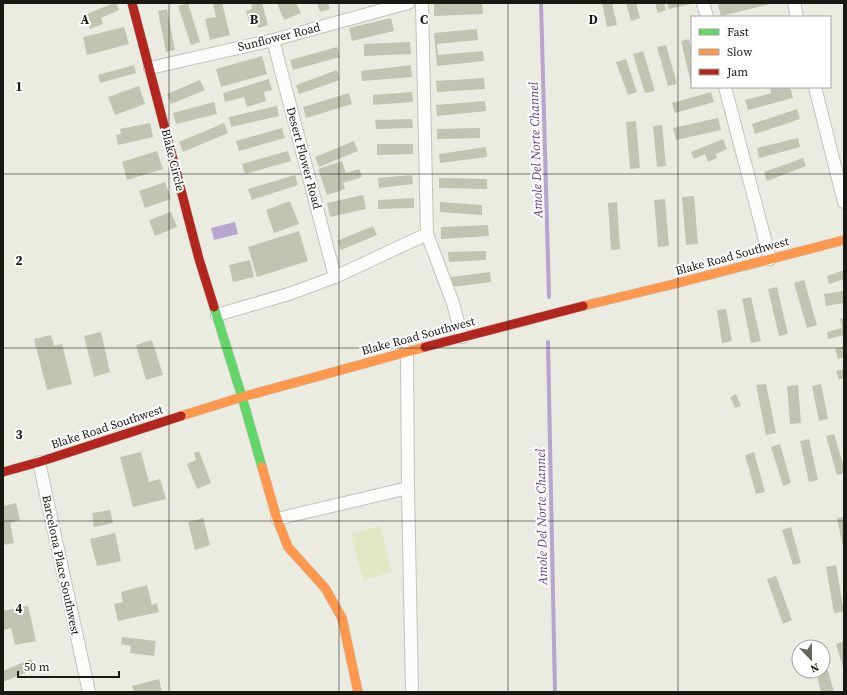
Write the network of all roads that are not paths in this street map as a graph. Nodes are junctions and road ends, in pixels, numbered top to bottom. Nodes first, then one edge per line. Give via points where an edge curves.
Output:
1 (132, 3) edge
2 (408, 3) edge
3 (422, 3) edge
4 (703, 3) edge
5 (794, 3) edge
6 (707, 16) edge
7 (797, 16) edge
8 (273, 40) junction
9 (150, 68) junction
10 (725, 88) edge
11 (815, 88) edge
12 (844, 202) edge
13 (427, 234) junction
14 (844, 240) edge
15 (770, 259) junction
16 (335, 277) junction
17 (217, 315) junction
18 (462, 337) junction
19 (407, 351) junction
20 (242, 396) junction
21 (39, 462) junction
22 (3, 472) edge
23 (408, 488) junction
24 (277, 519) junction
25 (89, 692) edge
26 (358, 692) edge
27 (412, 692) edge

1 - 9 main road, Blake Circle
2 - 8 street, Sunflower Road
3 - 13 street
4 - 6 street
5 - 7 street
8 - 9 street, Sunflower Road
8 - 16 street, Desert Flower Road
9 - 17 main road, Blake Circle via 199,259
10 - 15 street
11 - 12 street
13 - 16 street
13 - 18 street via 453,303
14 - 15 main road, Blake Road Southwest
15 - 18 main road, Blake Road Southwest
16 - 17 street via 292,293
17 - 20 main road, Blake Circle
18 - 19 main road, Blake Road Southwest
19 - 20 main road, Blake Road Southwest
19 - 23 street
20 - 21 main road, Blake Road Southwest
20 - 24 main road, Blake Circle
21 - 22 main road, Blake Road Southwest
21 - 25 street, Barcelona Place Southwest
23 - 24 street
23 - 27 street
24 - 26 main road, Blake Circle via 288,547 325,588 342,618

